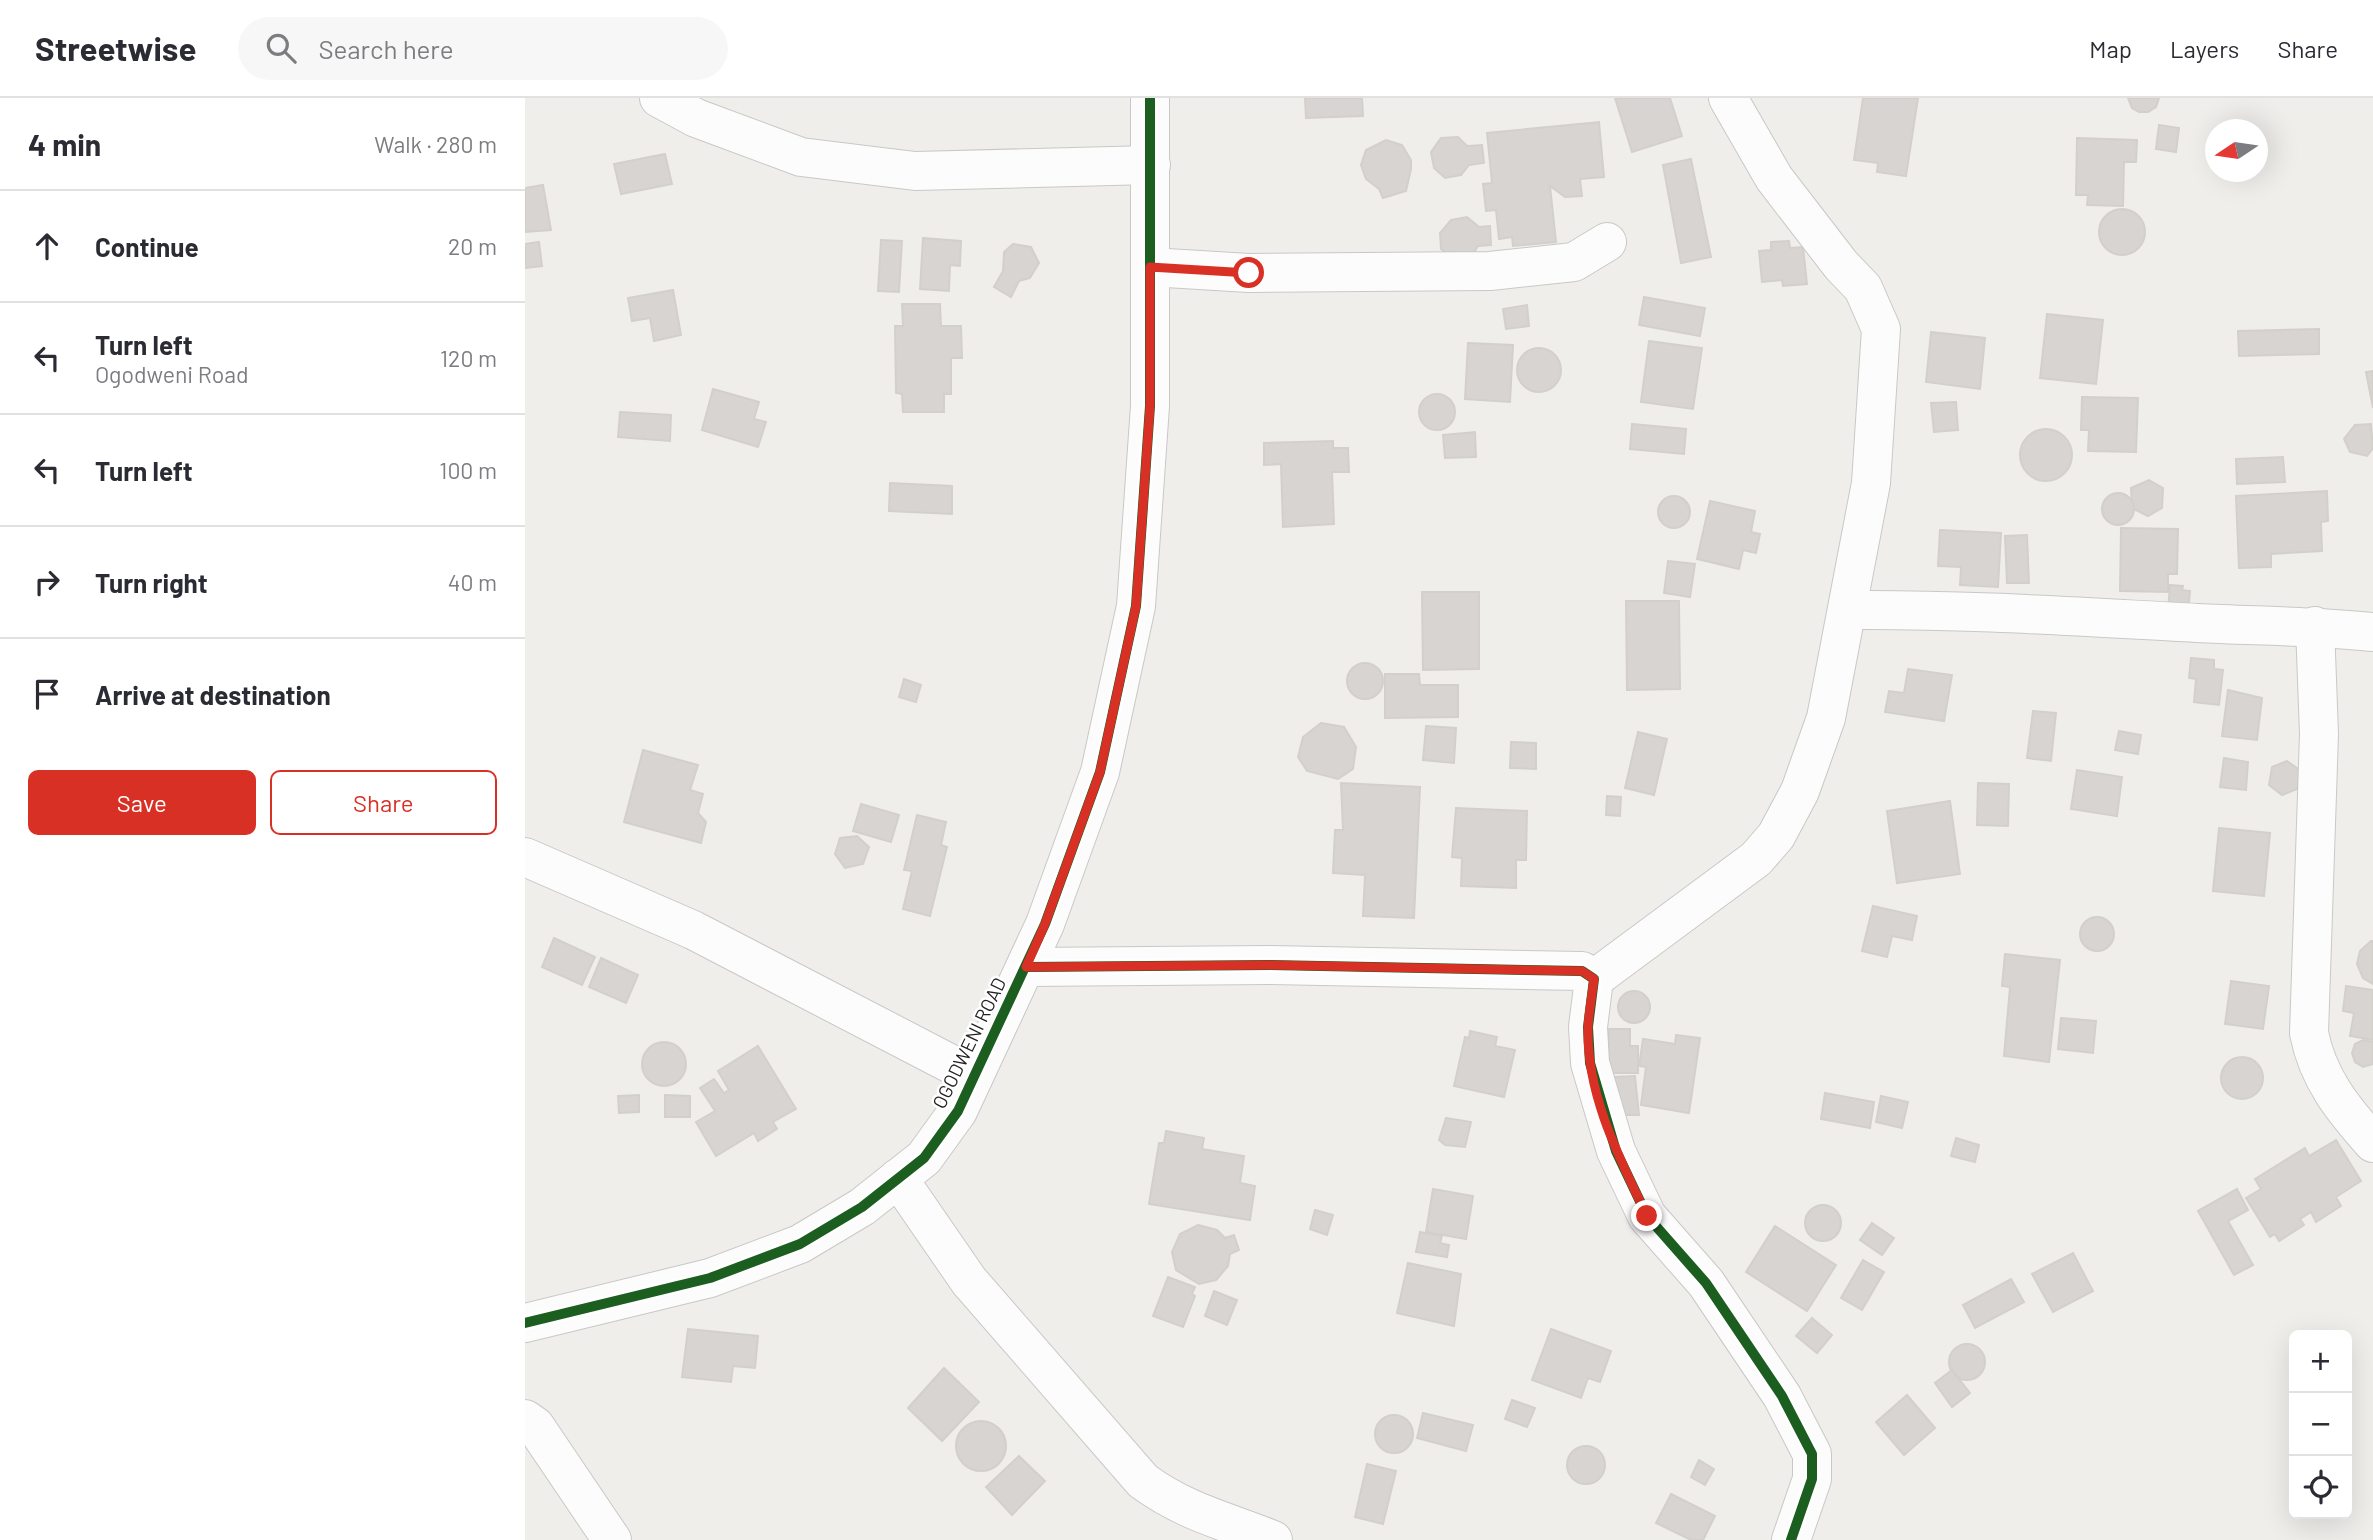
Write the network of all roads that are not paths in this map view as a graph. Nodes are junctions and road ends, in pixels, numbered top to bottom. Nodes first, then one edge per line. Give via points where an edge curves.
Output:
1 (659, 98) edge
2 (1150, 98) edge
3 (1728, 98) edge
4 (1151, 165) junction
5 (1607, 242) dead end
6 (1150, 267) junction
7 (1849, 610) junction
8 (2315, 626) junction
9 (2373, 632) edge
10 (525, 857) edge
11 (1026, 967) junction
12 (1594, 979) junction
13 (974, 1076) junction
14 (2373, 1143) edge
15 (898, 1178) junction
16 (525, 1324) edge
17 (525, 1419) edge
18 (612, 1540) edge
19 (1273, 1540) edge
20 (1791, 1540) edge

1 - 4 street via 696,118 801,157 915,170
2 - 4 street, OGODWENI ROAD
3 - 7 street via 1774,178 1863,288 1881,329 1871,484
4 - 6 street, OGODWENI ROAD
5 - 6 street via 1574,262 1490,271 1249,273
6 - 11 street, OGODWENI ROAD via 1150,406 1136,606 1100,772
7 - 8 street
7 - 12 street via 1826,718 1800,791 1776,836 1756,859
8 - 9 street
8 - 14 street via 2319,734 2309,1033 2322,1077
10 - 13 street via 693,930
11 - 12 street via 1270,965 1582,971
11 - 13 street, OGODWENI ROAD
12 - 20 street via 1588,1027 1590,1063 1616,1151 1647,1216 1706,1283 1782,1396 1812,1454 1812,1479
13 - 15 street, OGODWENI ROAD via 958,1111 930,1148
15 - 16 street, OGODWENI ROAD via 800,1244 710,1278
15 - 19 street via 969,1281 1143,1481 1169,1501
17 - 18 street via 535,1426

